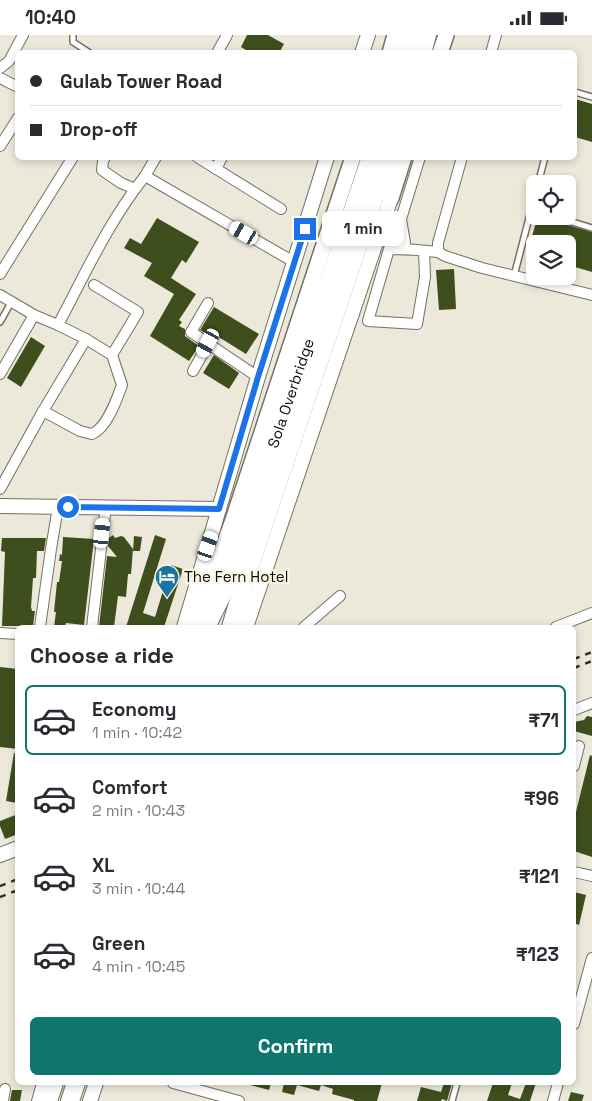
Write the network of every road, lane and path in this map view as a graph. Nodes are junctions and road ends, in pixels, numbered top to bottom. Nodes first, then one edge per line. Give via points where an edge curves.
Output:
1 (23, 35) edge
2 (73, 35) edge
3 (226, 35) edge
4 (368, 35) edge
5 (395, 35) edge
6 (410, 35) edge
7 (427, 35) edge
8 (446, 35) edge
9 (496, 35) edge
10 (85, 50) edge
11 (218, 50) edge
12 (363, 50) edge
13 (391, 50) edge
14 (405, 50) edge
15 (423, 50) edge
16 (441, 50) edge
17 (492, 50) edge
18 (0, 68) edge
19 (0, 78) edge
20 (15, 86) edge
21 (577, 93) edge
22 (592, 97) edge
23 (15, 124) edge
24 (0, 146) edge
25 (71, 160) edge
26 (104, 160) edge
27 (154, 160) edge
28 (202, 160) edge
29 (220, 160) edge
30 (326, 160) edge
31 (352, 160) edge
32 (371, 160) edge
33 (387, 160) edge
34 (403, 160) edge
35 (411, 160) edge
36 (419, 160) edge
37 (461, 160) edge
38 (544, 160) edge
39 (216, 169) junction
40 (540, 175) edge
41 (145, 177) junction
42 (135, 189) junction
43 (391, 198) junction
44 (281, 209) dead end
45 (576, 223) edge
46 (529, 225) edge
47 (592, 228) edge
48 (406, 249) junction
49 (424, 251) junction
50 (438, 252) junction
51 (294, 262) junction
52 (0, 274) edge
53 (514, 276) junction
54 (94, 285) dead end
55 (0, 295) edge
56 (592, 295) edge
57 (12, 301) junction
58 (208, 303) dead end
59 (34, 315) junction
60 (0, 322) edge
61 (58, 325) junction
62 (86, 339) junction
63 (208, 343) junction
64 (112, 355) junction
65 (193, 371) dead end
66 (0, 374) edge
67 (258, 377) junction
68 (43, 411) junction
69 (0, 489) edge
70 (0, 506) edge
71 (0, 512) edge
72 (57, 513) junction
73 (218, 513) junction
74 (105, 514) junction
75 (340, 596) dead end
76 (592, 613) edge
77 (40, 625) edge
78 (92, 625) edge
79 (185, 625) edge
80 (199, 625) edge
81 (207, 625) edge
82 (236, 625) edge
83 (236, 625) edge
84 (306, 625) edge
85 (561, 625) edge
86 (0, 633) edge
87 (15, 634) edge
88 (592, 703) edge
89 (576, 708) edge
90 (579, 746) dead end
91 (576, 758) edge
92 (15, 849) edge
93 (0, 855) edge
94 (576, 872) edge
95 (592, 876) edge
96 (592, 958) edge
97 (576, 1019) edge
98 (41, 1085) edge
99 (53, 1085) edge
100 (75, 1085) edge
101 (95, 1085) edge
102 (179, 1085) edge
103 (456, 1085) edge
104 (557, 1085) edge
105 (5, 1089) dead end
106 (3, 1101) edge
107 (36, 1101) edge
108 (48, 1101) edge
109 (70, 1101) edge
110 (90, 1101) edge
111 (239, 1101) edge
112 (452, 1101) edge
113 (553, 1101) edge

1 - 18 street via 9,61
2 - 10 lane via 73,42
3 - 11 street
4 - 12 street
5 - 13 main road
6 - 14 highway
7 - 15 highway
8 - 16 main road
9 - 17 street
19 - 20 street
21 - 22 lane
23 - 24 street
25 - 52 street
26 - 42 street via 102,170
27 - 41 street
28 - 39 street
29 - 39 street
30 - 51 street
31 - 80 main road via 199,615
32 - 81 highway, Sola Overbridge via 224,591
33 - 82 highway, Sola Overbridge via 246,577
34 - 43 main road
35 - 43 street
36 - 48 street via 402,219
37 - 50 street
38 - 40 lane
39 - 44 street
41 - 42 street
41 - 51 street
42 - 61 street via 105,235
43 - 83 street
45 - 47 lane
46 - 53 lane
48 - 49 street
48 - 49 street via 389,249 368,321 417,324 425,277
49 - 50 street
50 - 53 street
51 - 67 street
53 - 56 street
54 - 64 street via 141,314
55 - 57 street
57 - 59 street
57 - 60 lane
58 - 63 street via 191,332
59 - 61 street
59 - 66 street
61 - 62 street
62 - 64 street
62 - 68 street
63 - 65 street
63 - 67 street
64 - 68 street via 122,385 106,421 95,433 80,431
67 - 73 street
68 - 69 street
70 - 73 street
71 - 72 street
72 - 74 street
72 - 77 street
73 - 74 street
73 - 79 street
74 - 78 street
75 - 84 street
76 - 85 street
86 - 87 street
88 - 89 street
90 - 91 street
92 - 93 street
94 - 95 street
96 - 97 street via 586,993
98 - 107 street
99 - 108 highway
100 - 109 highway
101 - 110 street
102 - 111 street
103 - 112 lane
104 - 113 street
105 - 106 street

